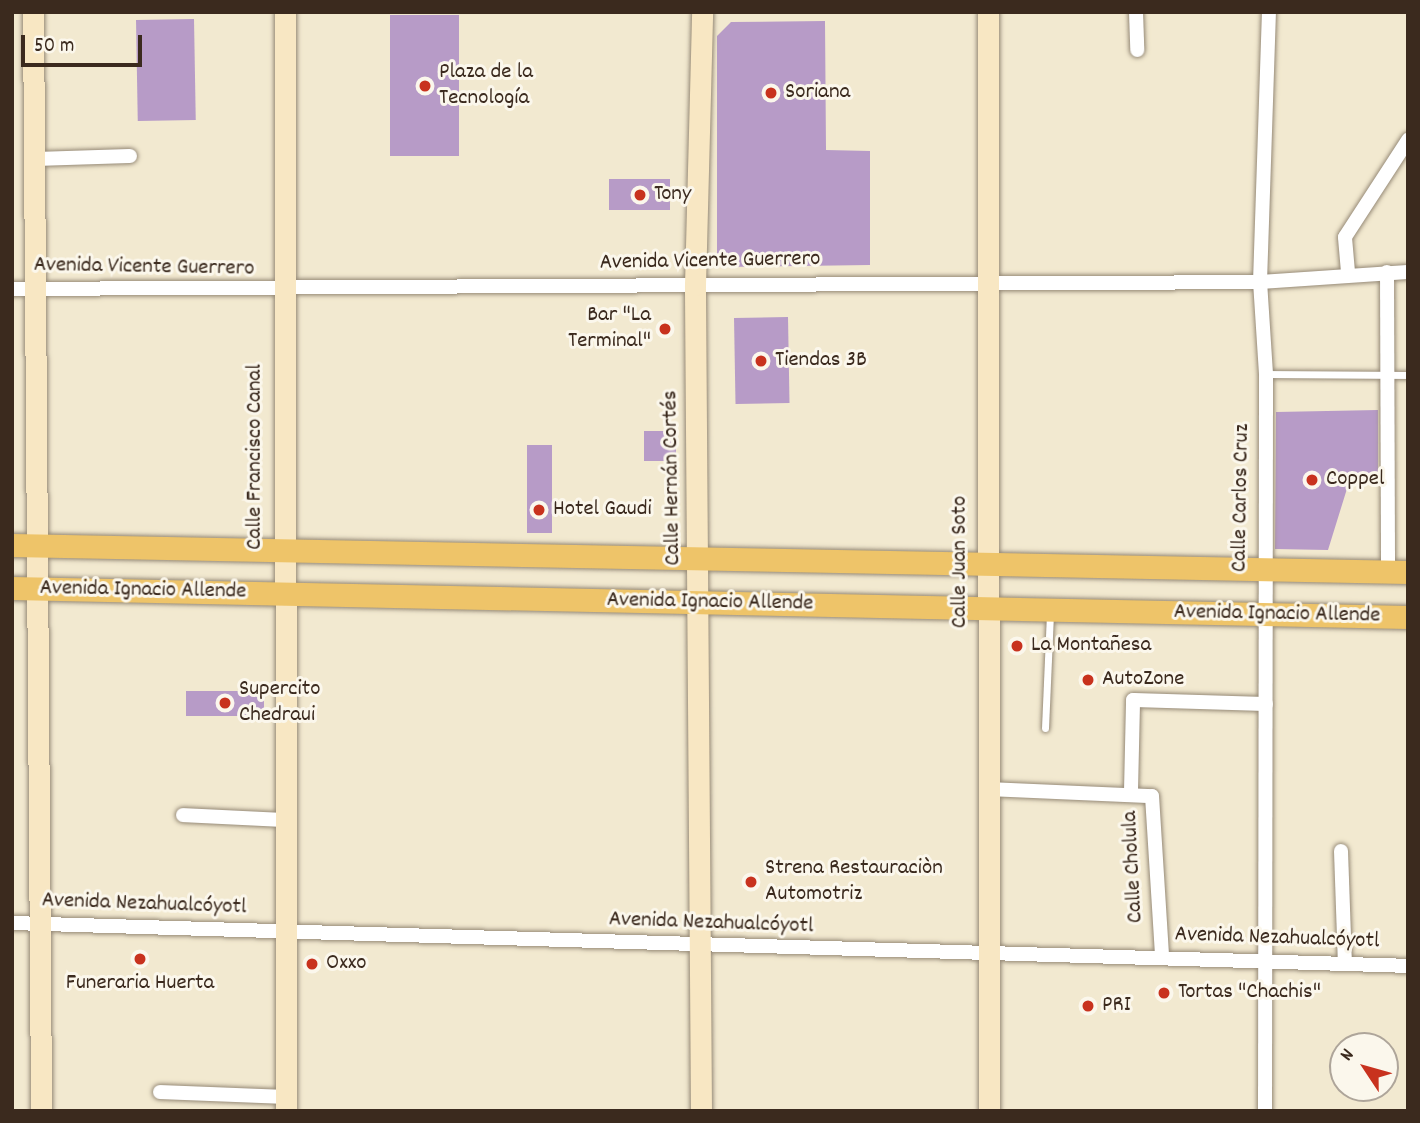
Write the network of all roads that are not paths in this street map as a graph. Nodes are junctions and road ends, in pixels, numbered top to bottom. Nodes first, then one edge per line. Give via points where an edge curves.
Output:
1 (33, 12) edge
2 (285, 12) edge
3 (702, 12) edge
4 (988, 12) edge
5 (1136, 12) edge
6 (1269, 12) edge
7 (1137, 50) dead end
8 (1408, 140) edge
9 (130, 156) dead end
10 (35, 159) junction
11 (1348, 272) junction
12 (1387, 272) junction
13 (1408, 272) edge
14 (986, 279) junction
15 (1260, 282) junction
16 (695, 285) junction
17 (12, 289) edge
18 (37, 289) junction
19 (282, 292) junction
20 (1266, 374) junction
21 (1387, 375) junction
22 (1408, 375) edge
23 (12, 545) edge
24 (40, 546) junction
25 (282, 549) junction
26 (701, 559) junction
27 (988, 566) junction
28 (1264, 570) junction
29 (1398, 572) edge
30 (12, 588) edge
31 (39, 589) junction
32 (281, 593) junction
33 (702, 604) junction
34 (987, 607) junction
35 (1050, 609) junction
36 (1263, 615) junction
37 (1408, 617) edge
38 (1266, 704) junction
39 (1045, 728) dead end
40 (989, 789) junction
41 (1131, 791) junction
42 (183, 815) dead end
43 (287, 820) junction
44 (1341, 850) dead end
45 (12, 923) edge
46 (39, 924) junction
47 (283, 932) junction
48 (699, 947) junction
49 (989, 957) junction
50 (1162, 957) junction
51 (1266, 961) junction
52 (1345, 963) junction
53 (1408, 966) edge
54 (160, 1092) dead end
55 (286, 1104) edge
56 (41, 1111) edge
57 (701, 1111) edge
58 (989, 1111) edge
59 (1265, 1111) edge

1 - 10 main road
2 - 19 main road, Calle Francisco Canal
3 - 16 main road, Calle Hernán Cortés
4 - 14 main road, Calle Juan Soto
5 - 7 street
6 - 15 street, Calle Carlos Cruz
8 - 11 street via 1345,237
9 - 10 street
10 - 18 main road
11 - 12 street, Avenida Vicente Guerrero
11 - 15 street, Avenida Vicente Guerrero
12 - 13 street, Avenida Vicente Guerrero
12 - 21 street
14 - 15 street, Avenida Vicente Guerrero
14 - 16 street, Avenida Vicente Guerrero
14 - 27 main road, Calle Juan Soto
15 - 20 street, Calle Carlos Cruz
16 - 19 street, Avenida Vicente Guerrero
16 - 26 main road, Calle Hernán Cortés
17 - 18 street, Avenida Vicente Guerrero
18 - 19 street, Avenida Vicente Guerrero
18 - 24 main road
19 - 25 main road, Calle Francisco Canal
20 - 21 lane
20 - 28 street, Calle Carlos Cruz
21 - 22 lane
21 - 29 street
23 - 24 main road, Avenida Ignacio Allende
24 - 25 main road, Avenida Ignacio Allende
24 - 31 main road
25 - 26 main road, Avenida Ignacio Allende
25 - 32 main road, Calle Francisco Canal
26 - 27 main road, Avenida Ignacio Allende
26 - 33 main road, Calle Hernán Cortés
27 - 28 main road, Avenida Ignacio Allende
27 - 34 main road, Calle Juan Soto
28 - 29 main road, Avenida Ignacio Allende
28 - 36 street, Calle Carlos Cruz
30 - 31 main road, Avenida Ignacio Allende
31 - 32 main road, Avenida Ignacio Allende
31 - 46 main road
32 - 33 main road, Avenida Ignacio Allende
32 - 43 main road, Calle Francisco Canal
33 - 34 main road, Avenida Ignacio Allende
33 - 48 main road, Calle Hernán Cortés
34 - 35 main road, Avenida Ignacio Allende
34 - 40 main road, Calle Juan Soto
35 - 36 main road, Avenida Ignacio Allende
35 - 39 lane
36 - 37 main road, Avenida Ignacio Allende
36 - 38 street, Calle Carlos Cruz
38 - 41 street, Calle Cholula via 1133,700
38 - 51 street, Calle Carlos Cruz
40 - 41 street, Calle Cholula
40 - 49 main road, Calle Juan Soto
41 - 50 street, Calle Cholula via 1155,802
42 - 43 street
43 - 47 main road, Calle Francisco Canal
44 - 52 street
45 - 46 street, Avenida Nezahualcóyotl
46 - 47 street, Avenida Nezahualcóyotl
46 - 56 main road
47 - 48 street, Avenida Nezahualcóyotl
47 - 55 main road, Calle Francisco Canal
48 - 49 street, Avenida Nezahualcóyotl
48 - 57 main road, Calle Hernán Cortés
49 - 50 street, Avenida Nezahualcóyotl
49 - 58 main road, Calle Juan Soto
50 - 51 street, Avenida Nezahualcóyotl
51 - 52 street, Avenida Nezahualcóyotl
51 - 59 street, Calle Carlos Cruz
52 - 53 street, Avenida Nezahualcóyotl
54 - 55 street

